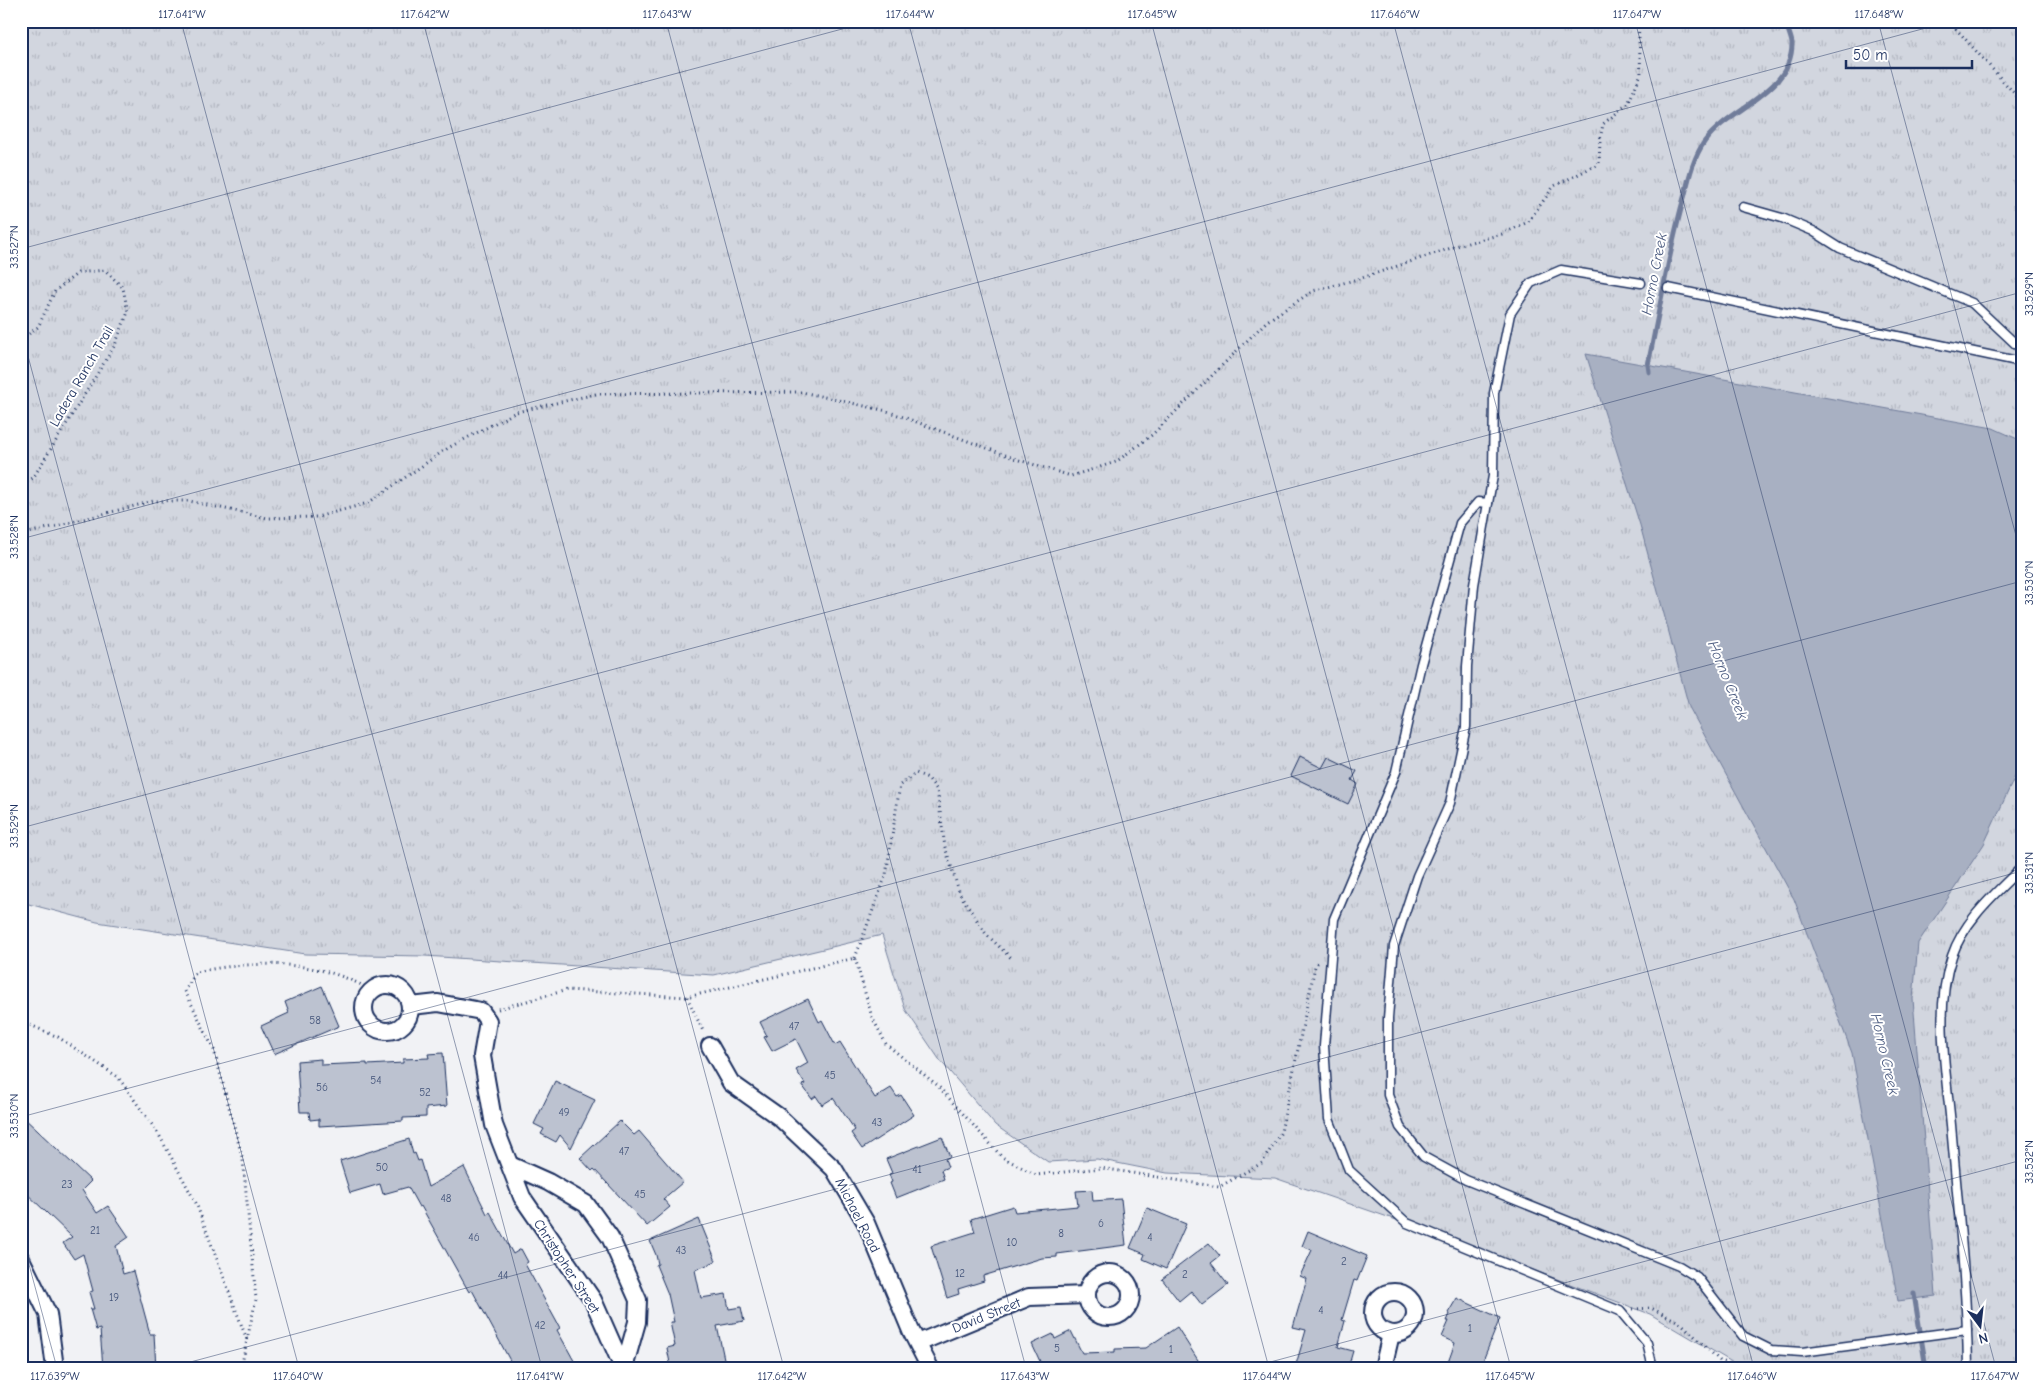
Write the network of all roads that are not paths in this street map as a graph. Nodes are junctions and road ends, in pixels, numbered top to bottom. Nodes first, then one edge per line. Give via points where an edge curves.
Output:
1 (1743, 207) dead end
2 (1641, 283) dead end
3 (1668, 288) dead end
4 (2022, 350) edge
5 (2022, 362) edge
6 (1488, 503) junction
7 (2022, 867) edge
8 (411, 1006) junction
9 (710, 1046) road end
10 (510, 1166) junction
11 (21, 1259) edge
12 (1087, 1295) dead end
13 (1966, 1330) junction
14 (1390, 1334) dead end
15 (918, 1343) junction
16 (55, 1368) edge
17 (623, 1368) edge
18 (930, 1368) edge
19 (1383, 1368) edge
20 (1653, 1368) edge
21 (1968, 1368) edge

1 - 4 lane via 1782,218 1813,231 1840,248 1972,303
2 - 6 lane via 1561,270 1531,283 1510,314 1494,393 1493,476
3 - 5 lane
6 - 13 lane via 1473,594 1466,727 1450,803 1418,876 1394,946 1388,1018 1388,1095 1400,1127 1424,1157 1466,1180 1679,1266 1697,1278 1743,1336 1771,1350 1802,1352
6 - 20 lane via 1478,502 1460,523 1421,664 1396,772 1334,919 1324,1046 1329,1119 1349,1170 1407,1223 1620,1311 1647,1344
7 - 13 lane via 1962,932 1944,985 1946,1067
8 - 8 street via 402,1027 387,1032 372,1026 364,1012 367,996 372,990 385,985 393,985 405,992
8 - 10 street, Christopher Street via 438,1003 481,1011 488,1022 482,1056 494,1125
9 - 15 street, Michael Road via 731,1082 779,1117 834,1169 866,1223
10 - 17 street, Christopher Street via 522,1197 593,1300
10 - 17 street, Christopher Street via 548,1182 586,1204 610,1237 638,1300 637,1322
11 - 16 street via 48,1314
12 - 15 street, David Street via 1029,1297
13 - 21 lane
14 - 19 street
15 - 18 street, Michael Road

